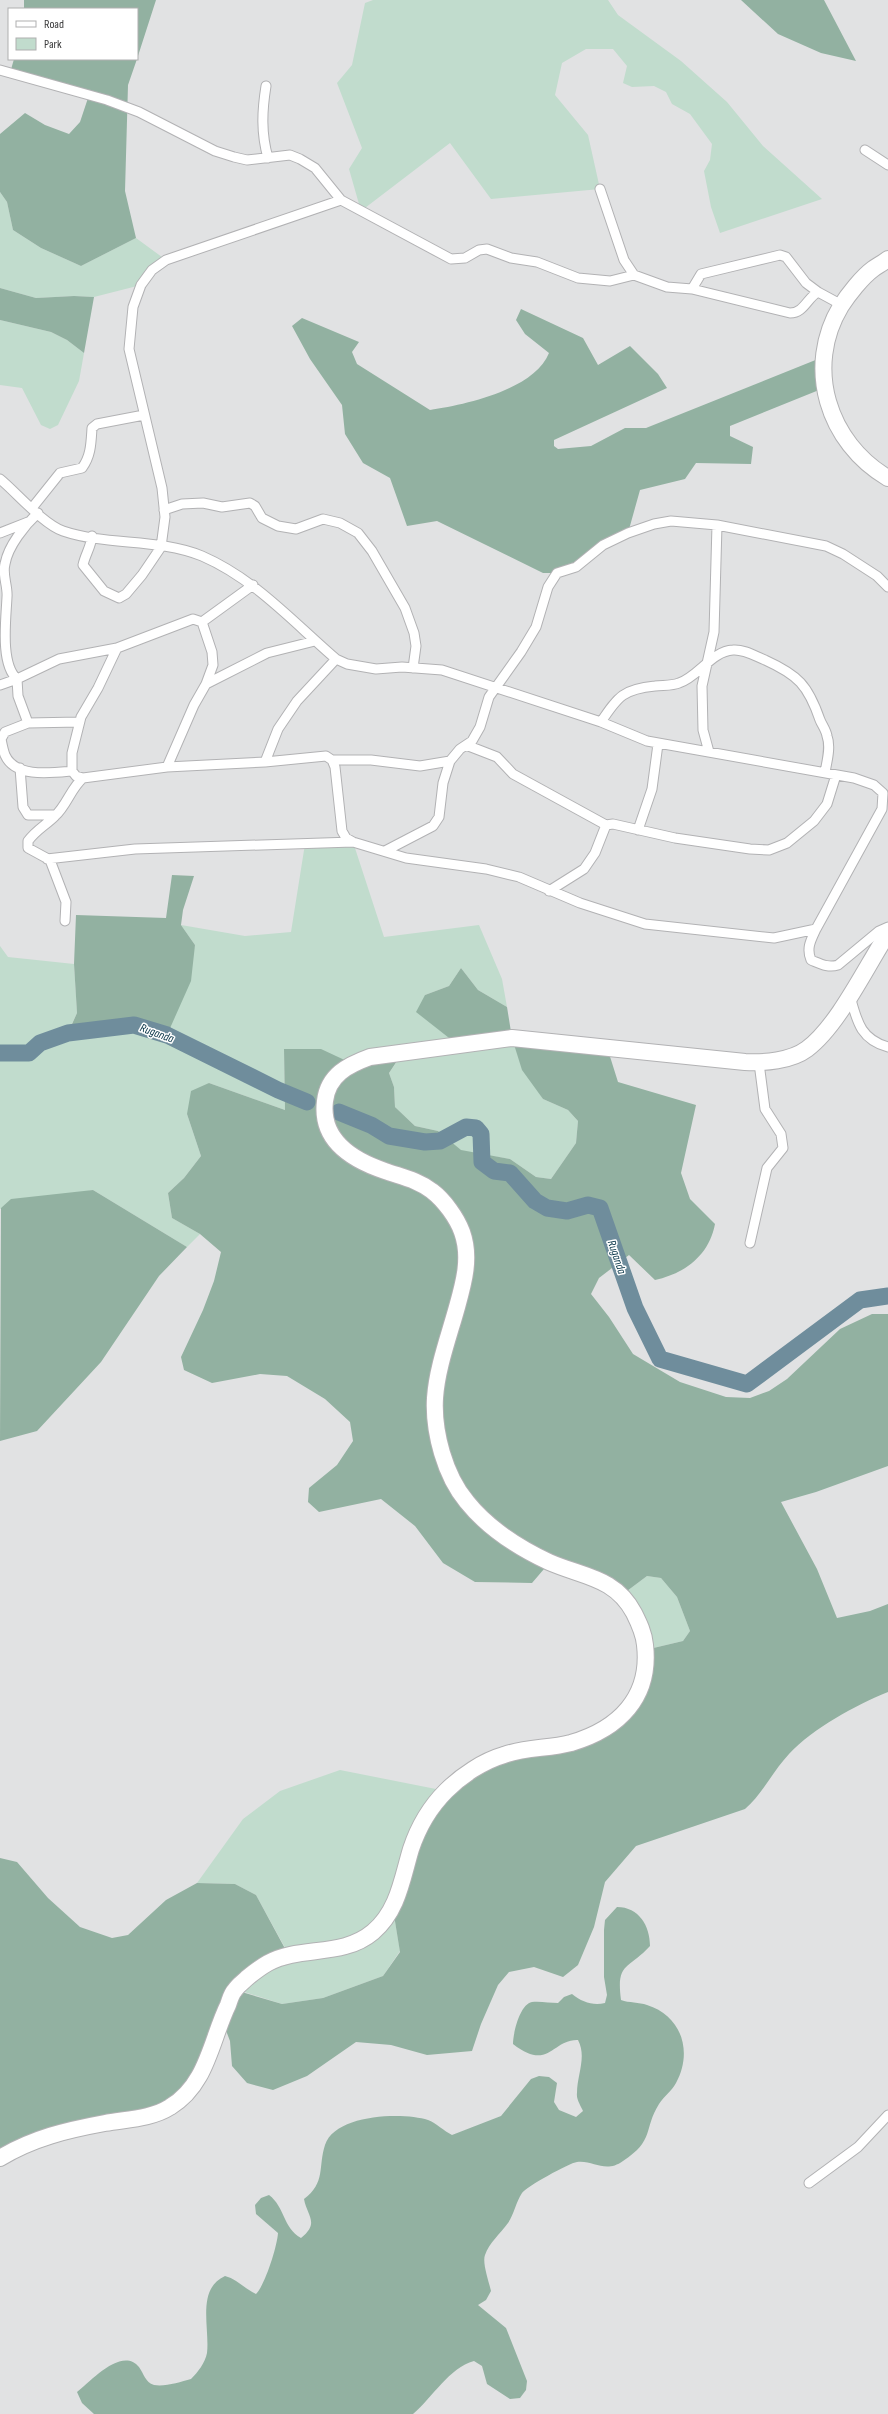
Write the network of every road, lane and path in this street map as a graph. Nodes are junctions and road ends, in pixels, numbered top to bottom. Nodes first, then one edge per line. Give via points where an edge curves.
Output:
1 (0, 70) edge
2 (266, 86) dead end
3 (865, 150) dead end
4 (268, 158) junction
5 (888, 165) edge
6 (600, 189) dead end
7 (341, 200) junction
8 (888, 259) edge
9 (634, 275) junction
10 (692, 289) junction
11 (818, 292) junction
12 (842, 304) junction
13 (144, 415) junction
14 (0, 478) edge
15 (888, 478) edge
16 (164, 510) junction
17 (35, 511) junction
18 (28, 522) junction
19 (717, 525) junction
20 (0, 533) edge
21 (92, 536) junction
22 (161, 547) junction
23 (252, 585) junction
24 (888, 587) edge
25 (202, 622) junction
26 (315, 641) junction
27 (117, 648) junction
28 (336, 659) junction
29 (708, 663) junction
30 (413, 668) junction
31 (17, 679) junction
32 (206, 684) junction
33 (0, 685) edge
34 (496, 686) junction
35 (79, 722) junction
36 (601, 722) junction
37 (28, 723) junction
38 (658, 744) junction
39 (466, 745) junction
40 (709, 752) junction
41 (332, 760) junction
42 (450, 761) junction
43 (265, 762) junction
44 (167, 767) junction
45 (20, 768) junction
46 (72, 771) junction
47 (825, 772) junction
48 (836, 775) junction
49 (82, 778) junction
50 (886, 793) edge
51 (56, 815) junction
52 (606, 825) junction
53 (638, 830) junction
54 (353, 842) junction
55 (385, 852) junction
56 (47, 859) junction
57 (549, 891) junction
58 (65, 921) dead end
59 (888, 927) edge
60 (816, 929) junction
61 (888, 933) edge
62 (849, 995) junction
63 (888, 1047) edge
64 (759, 1062) junction
65 (750, 1243) dead end
66 (888, 2115) edge
67 (0, 2158) edge
68 (809, 2183) dead end

1 - 4 street via 139,112 215,151 247,160
2 - 4 street via 262,114 263,142
3 - 5 street
4 - 7 street via 290,155 310,165
6 - 9 street via 624,260
7 - 9 street via 451,259 465,258 479,250 487,249 511,258 537,262 578,278 610,281
7 - 13 street via 166,260 152,270 141,285 133,307 129,349
8 - 12 highway via 871,270
9 - 10 street via 667,288
10 - 11 street via 790,313 800,310 812,295
10 - 11 street via 701,274 780,255 786,257 806,283
11 - 12 street
12 - 15 highway via 832,325 823,357 826,400 839,431 878,472
13 - 16 street via 162,488
13 - 17 street via 97,424 92,428 87,462 82,468 60,473
14 - 17 street
16 - 22 street
16 - 30 street via 182,504 203,503 222,507 250,503 255,506 262,518 278,526 296,528 322,519 340,523 358,533 372,551 405,608 416,646
17 - 18 street
17 - 21 street via 61,530
18 - 20 street
18 - 31 street via 11,549 5,563 4,575 7,595 4,631 6,653 8,667
19 - 24 street via 826,546 843,554
19 - 29 street via 714,632
19 - 34 street via 671,521 654,524 603,545 576,567 557,573 548,587 536,627
21 - 22 street
21 - 22 street via 83,565 104,591 118,598 126,594
22 - 23 street via 201,556 225,567
23 - 25 street
23 - 26 street
25 - 27 street via 193,619
25 - 32 street via 212,652 213,665
26 - 28 street
26 - 32 street via 267,653
27 - 31 street via 59,659
27 - 35 street
28 - 30 street via 347,664 376,669
28 - 43 street via 278,729
29 - 36 street via 692,677 677,684 637,688 624,693 615,700
29 - 40 street via 702,686 703,730
29 - 47 street via 732,650 742,651 774,664 798,679 811,695 827,736
30 - 34 street via 442,670
31 - 33 street
31 - 37 street via 18,696
32 - 44 street
34 - 36 street
34 - 39 street via 489,697 480,727 472,741
35 - 37 street
35 - 46 street via 72,753
36 - 38 street
37 - 45 street via 5,732 1,739 5,756
38 - 40 street
38 - 53 street via 652,789
39 - 42 street
39 - 52 street via 497,757 512,774
40 - 47 street
41 - 42 street via 371,760 420,766
41 - 43 street via 326,756
41 - 54 street via 342,831 346,838
42 - 55 street via 443,783 439,818 427,829
43 - 44 street
44 - 49 street
45 - 46 street via 27,772
45 - 51 street via 23,807 28,815
46 - 49 street
47 - 48 street
48 - 50 street via 874,785
48 - 53 street via 827,804 814,820 787,843 769,850
49 - 51 street via 74,785
50 - 60 street via 882,809
51 - 56 street via 38,828 28,841 28,848
52 - 53 street via 613,824
52 - 57 street via 595,853 584,869
54 - 55 street
54 - 56 street via 135,849
55 - 57 street via 406,858 486,869 519,877
56 - 58 street via 66,902
57 - 60 street via 645,924 774,938
59 - 60 street via 879,930 846,960 831,968 811,960 808,948
61 - 62 highway
62 - 63 street via 857,1024 874,1041
62 - 64 highway via 824,1034 806,1050 791,1057
64 - 65 street via 765,1109 781,1134 783,1148 767,1168
64 - 67 highway via 512,1038 370,1057 351,1063 334,1077 326,1093 323,1116 328,1132 337,1143 370,1166 420,1182 436,1194 461,1230 466,1252 465,1278 435,1397 443,1455 453,1481 465,1500 484,1520 514,1543 550,1562 601,1580 623,1594 644,1636 646,1667 642,1683 630,1708 621,1718 609,1725 572,1743 525,1748 498,1756 468,1773 446,1791 425,1817 393,1909 381,1924 362,1940 342,1949 289,1956 269,1962 251,1975 235,1990 200,2076 182,2098 168,2109 151,2116 55,2133 30,2141
66 - 68 street via 858,2147

